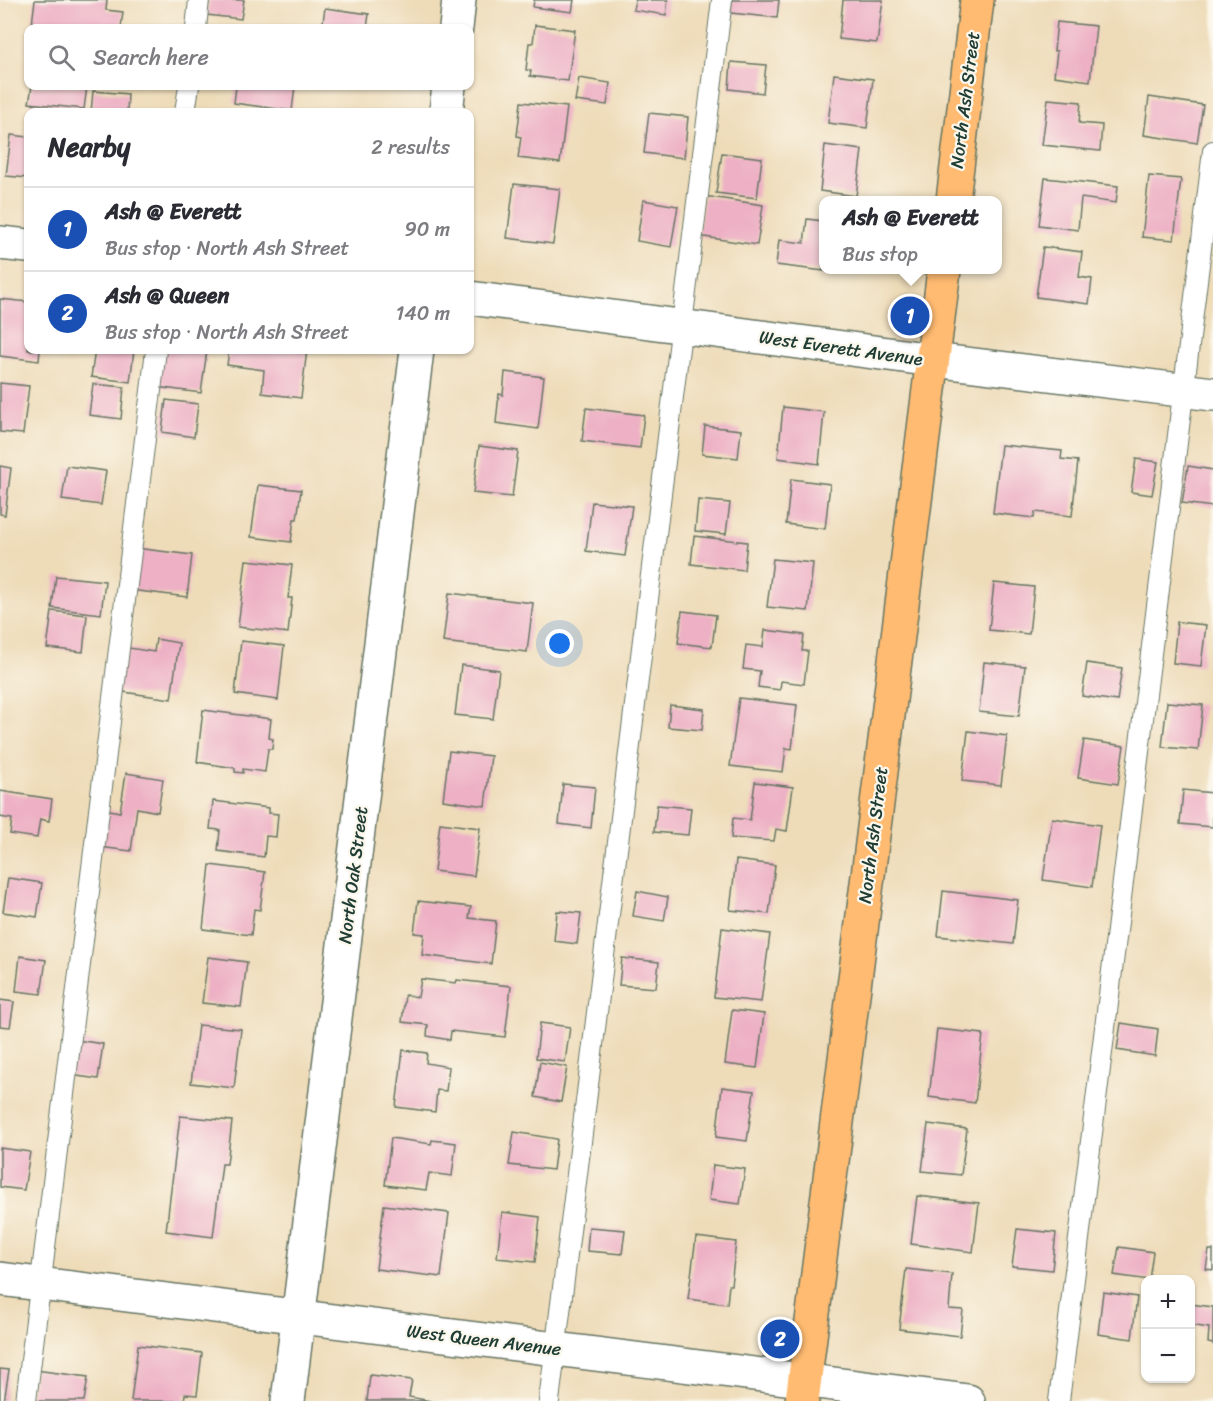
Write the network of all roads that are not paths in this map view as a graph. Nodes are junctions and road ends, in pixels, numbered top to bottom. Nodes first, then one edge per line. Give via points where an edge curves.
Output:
1 (199, 0) edge
2 (459, 0) edge
3 (722, 0) edge
4 (977, 0) edge
5 (196, 24) edge
6 (456, 24) edge
7 (188, 90) edge
8 (449, 90) edge
9 (186, 108) edge
10 (446, 108) edge
11 (1213, 151) edge
12 (954, 196) edge
13 (0, 243) edge
14 (24, 246) edge
15 (944, 274) edge
16 (474, 299) edge
17 (682, 326) junction
18 (156, 354) edge
19 (417, 354) edge
20 (933, 360) junction
21 (1199, 393) edge
22 (0, 1279) edge
23 (40, 1284) junction
24 (299, 1316) junction
25 (556, 1349) junction
26 (804, 1391) edge
27 (26, 1401) edge
28 (288, 1401) edge
29 (549, 1401) edge
30 (968, 1401) edge
31 (1059, 1401) edge

1 - 5 lane
2 - 6 street
3 - 17 lane
4 - 12 main road, North Ash Street
7 - 9 lane
8 - 10 street
11 - 21 lane
13 - 14 street
15 - 20 main road, North Ash Street
16 - 17 street, West Everett Avenue
17 - 20 street, West Everett Avenue
17 - 25 lane
18 - 23 lane
19 - 24 street, North Oak Street
20 - 21 street, West Everett Avenue
20 - 26 main road, North Ash Street
21 - 31 lane
22 - 23 street, West Queen Avenue
23 - 24 street, West Queen Avenue
23 - 27 lane
24 - 25 street, West Queen Avenue
24 - 28 street, North Oak Street
25 - 26 street, West Queen Avenue
25 - 29 lane
26 - 30 street, West Queen Avenue

